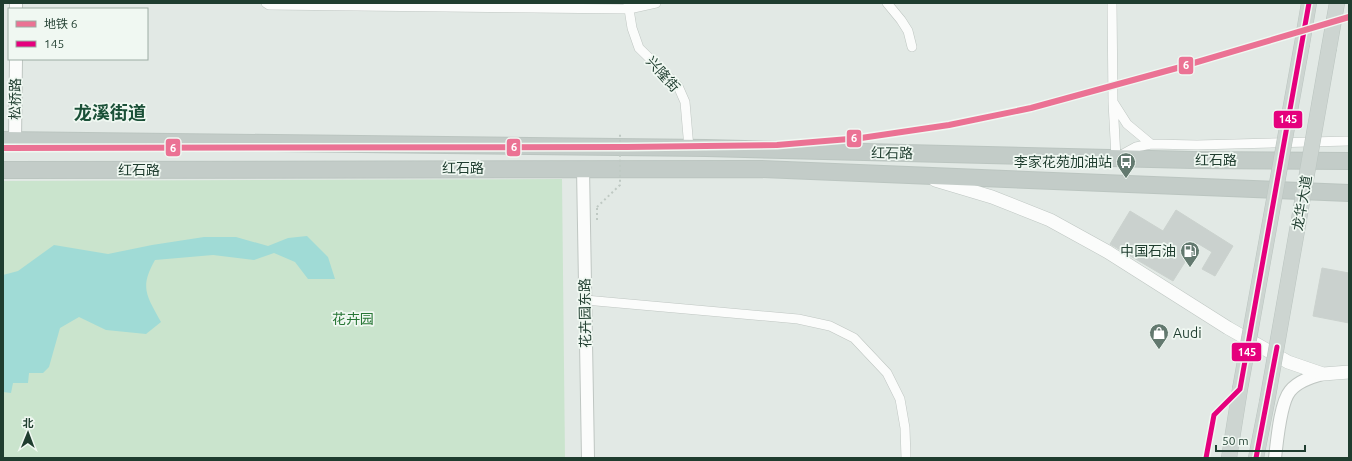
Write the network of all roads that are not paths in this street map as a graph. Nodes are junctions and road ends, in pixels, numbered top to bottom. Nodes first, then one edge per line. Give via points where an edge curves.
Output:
1 (656, 3) edge
2 (887, 3) edge
3 (1112, 3) edge
4 (1309, 3) edge
5 (1337, 3) edge
6 (267, 4) edge
7 (443, 5) edge
8 (629, 6) edge
9 (912, 47) dead end
10 (16, 60) edge
11 (1113, 102) junction
12 (9, 140) edge
13 (1349, 141) edge
14 (1150, 144) junction
15 (688, 148) junction
16 (1116, 158) junction
17 (1349, 161) edge
18 (583, 168) junction
19 (3, 170) edge
20 (924, 176) junction
21 (1349, 193) edge
22 (585, 300) junction
23 (1349, 372) edge
24 (1323, 374) junction
25 (1240, 389) junction
26 (588, 458) edge
27 (906, 458) edge
28 (1206, 458) edge
29 (1229, 458) edge
30 (1256, 458) edge
31 (1275, 458) edge

1 - 8 street
2 - 9 street via 908,31
3 - 11 street
4 - 25 main road, 龙华大道, bridge
5 - 30 main road, 龙华大道, bridge
6 - 7 street
7 - 8 street
8 - 15 street, 兴隆街 via 632,28 639,48 678,86 685,102
10 - 12 street, 松桥路
11 - 14 street via 1127,124
11 - 16 street
12 - 15 highway, 红石路
13 - 14 street
14 - 16 street via 1136,147
15 - 16 highway, 红石路
16 - 17 highway, 红石路
18 - 19 highway, 红石路
18 - 20 highway, 红石路 via 761,169
18 - 22 street, 花卉园东路
20 - 21 highway, 红石路
20 - 24 main road, 红石路 via 992,196 1050,220 1108,252 1261,347 1288,362
22 - 26 street, 花卉园东路
22 - 27 street via 798,319 830,326 854,338 887,373 900,400 905,428
23 - 24 main road, 红石路
24 - 31 street via 1301,381 1289,392 1281,415
25 - 28 lane via 1214,415
25 - 29 main road, 龙华大道

